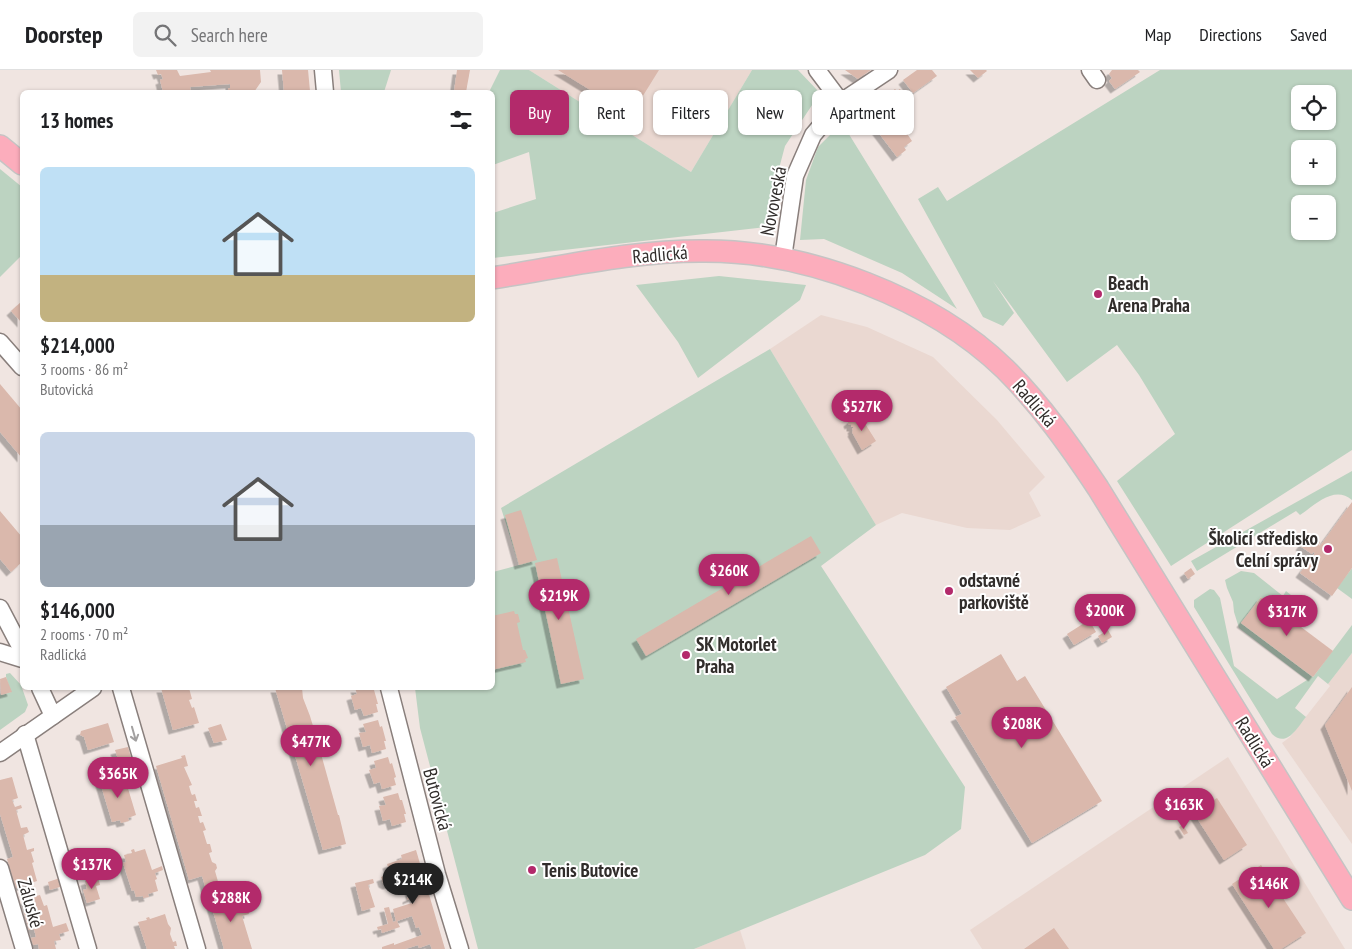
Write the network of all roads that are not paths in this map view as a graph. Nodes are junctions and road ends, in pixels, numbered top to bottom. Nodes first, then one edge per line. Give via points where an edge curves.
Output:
1 (323, 70) edge
2 (817, 70) edge
3 (889, 70) edge
4 (325, 90) edge
5 (832, 90) edge
6 (859, 90) edge
7 (813, 135) edge
8 (0, 146) edge
9 (20, 162) edge
10 (783, 258) junction
11 (495, 278) edge
12 (0, 342) edge
13 (20, 365) edge
14 (0, 608) edge
15 (20, 646) edge
16 (0, 652) edge
17 (20, 658) edge
18 (41, 690) edge
19 (91, 690) edge
20 (122, 690) edge
21 (390, 690) edge
22 (53, 716) junction
23 (26, 734) junction
24 (0, 753) edge
25 (0, 868) edge
26 (1352, 899) edge
27 (24, 949) edge
28 (88, 949) edge
29 (197, 949) edge
30 (460, 949) edge

1 - 4 street
2 - 5 street
3 - 6 street, Novoveská
7 - 10 street, Novoveská via 795,176
8 - 9 main road
10 - 11 main road, Radlická via 721,251 664,253
10 - 26 main road, Radlická via 886,291 939,319 1003,368 1034,399 1098,488
12 - 13 street
14 - 15 street
16 - 17 street
18 - 22 street
19 - 22 street
20 -> 29 street
21 - 30 street, Butovická
22 - 23 street
23 - 24 street
23 - 28 street
25 - 27 street, Záluské

